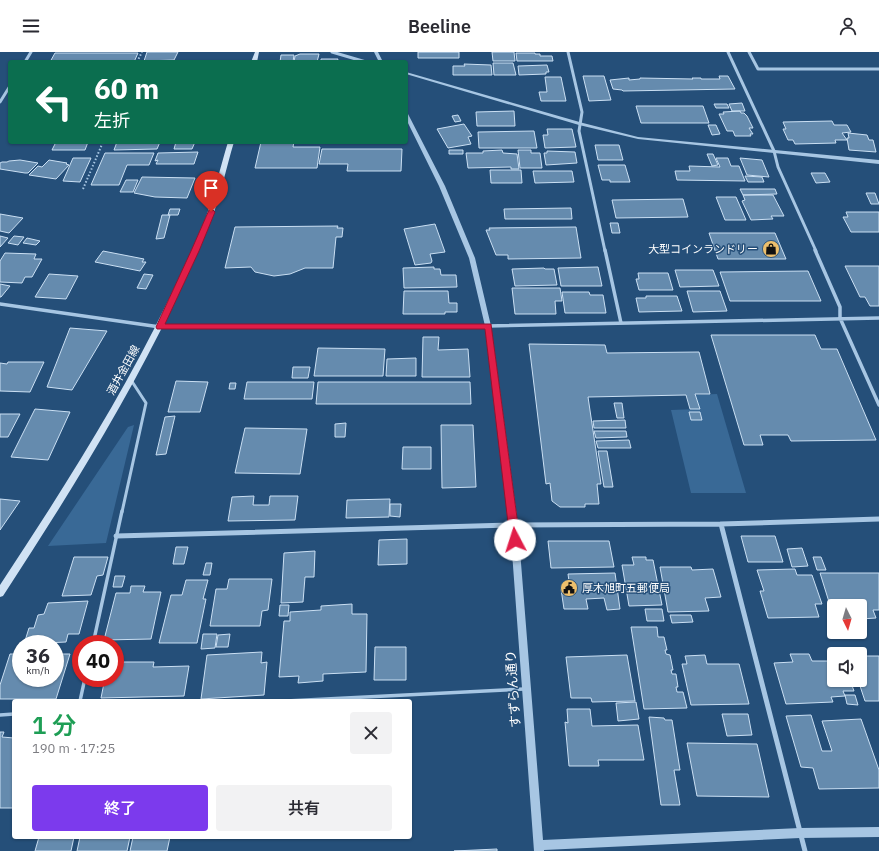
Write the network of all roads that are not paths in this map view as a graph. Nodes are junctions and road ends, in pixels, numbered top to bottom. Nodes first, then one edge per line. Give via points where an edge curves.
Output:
1 (332, 52) edge
2 (568, 52) edge
3 (728, 52) edge
4 (749, 52) edge
5 (359, 60) edge
6 (879, 68) edge
7 (408, 74) edge
8 (8, 89) edge
9 (0, 102) edge
10 (408, 118) edge
11 (581, 124) junction
12 (230, 144) edge
13 (774, 151) junction
14 (879, 162) edge
15 (0, 304) edge
16 (840, 318) junction
17 (879, 318) edge
18 (621, 322) junction
19 (488, 326) junction
20 (160, 327) junction
21 (131, 380) junction
22 (879, 405) edge
23 (879, 520) edge
24 (720, 524) junction
25 (514, 525) junction
26 (116, 536) junction
27 (0, 593) edge
28 (94, 635) edge
29 (83, 687) edge
30 (526, 689) junction
31 (80, 699) edge
32 (326, 699) edge
33 (0, 714) edge
34 (12, 714) edge
35 (879, 832) edge
36 (800, 833) junction
37 (539, 848) edge
38 (805, 851) edge

1 - 5 street
2 - 11 street via 582,112
3 - 13 street
4 - 6 street via 758,69
7 - 11 street
8 - 9 street
10 - 19 street, すずらん通り via 442,186 470,252
11 - 13 street via 644,139
11 - 18 street via 579,131
12 - 20 main road, 酒井金田線 via 211,212
13 - 14 street
13 - 16 street via 778,167 835,294 840,307
15 - 20 street
16 - 17 street
16 - 18 street
16 - 22 street
18 - 19 street
19 - 20 street
19 - 25 street, すずらん通り
20 - 21 main road, 酒井金田線
21 - 26 lane via 146,404
21 - 27 main road, 酒井金田線 via 54,512
23 - 24 street
24 - 25 street
24 - 36 street
25 - 26 street
25 - 30 street, すずらん通り
26 - 28 lane
29 - 31 lane
30 - 32 lane
30 - 37 street, すずらん通り
33 - 34 lane
35 - 36 street
36 - 37 street
36 - 38 street

